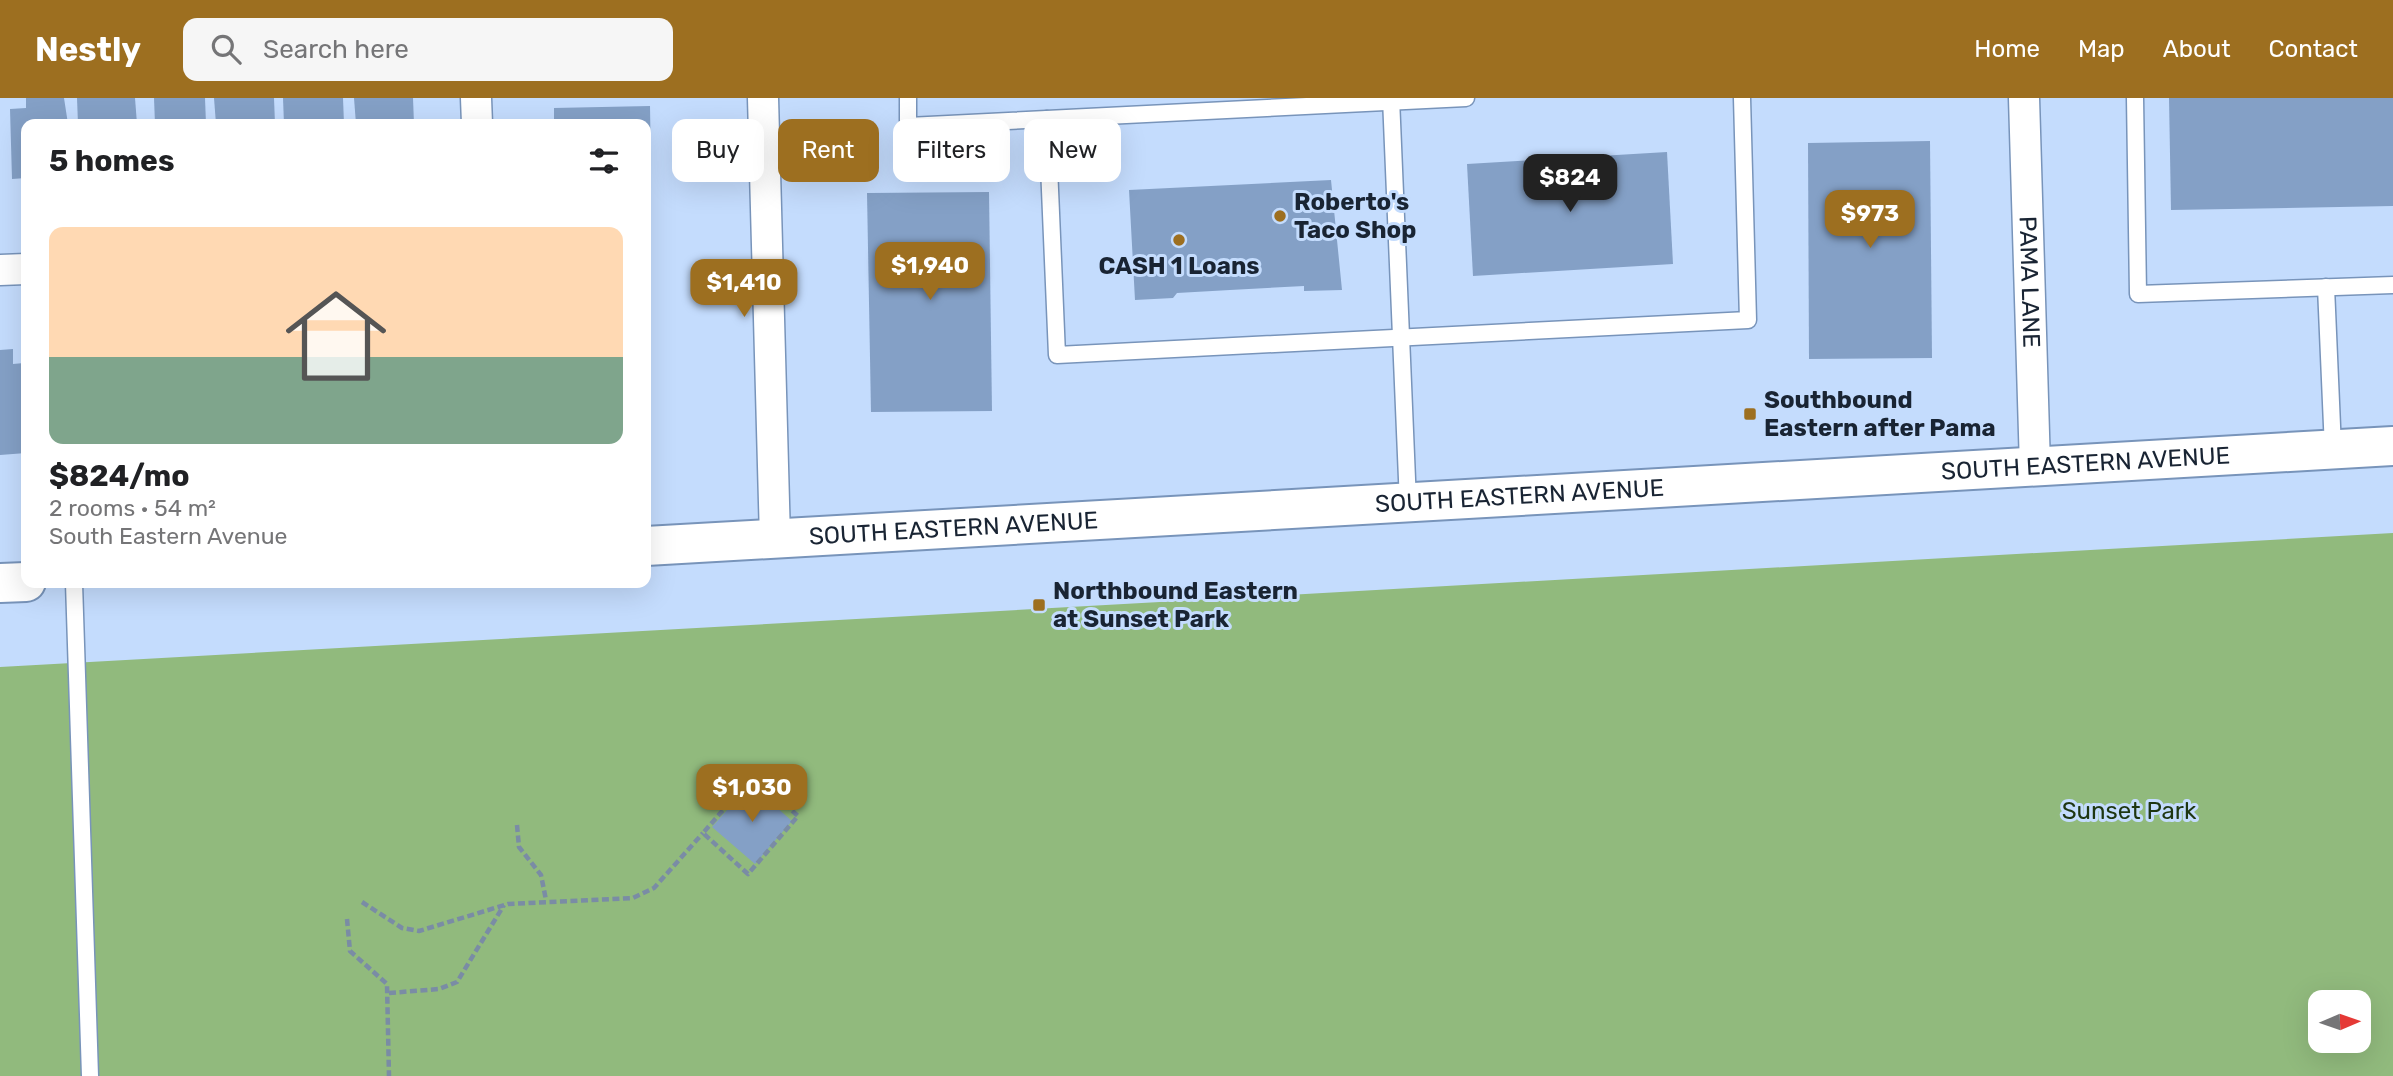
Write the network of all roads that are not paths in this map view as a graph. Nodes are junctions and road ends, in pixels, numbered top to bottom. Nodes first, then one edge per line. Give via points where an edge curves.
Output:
1 (476, 98) edge
2 (764, 98) edge
3 (908, 98) edge
4 (1466, 98) edge
5 (1742, 98) edge
6 (2024, 98) edge
7 (2134, 98) edge
8 (1391, 100) edge
9 (477, 119) edge
10 (1047, 119) edge
11 (1024, 120) edge
12 (1050, 182) edge
13 (21, 268) edge
14 (0, 270) edge
15 (2393, 285) edge
16 (2326, 287) junction
17 (1402, 338) junction
18 (2393, 446) edge
19 (2333, 450) junction
20 (2035, 467) junction
21 (1408, 503) junction
22 (775, 539) junction
23 (651, 546) edge
24 (21, 582) edge
25 (0, 583) edge
26 (75, 588) edge
27 (90, 1076) edge

1 - 9 street
2 - 22 street
3 - 11 lane via 908,126
4 - 8 lane
5 - 17 lane via 1748,320
6 - 20 street, PAMA LANE
7 - 16 lane via 2138,294
8 - 10 lane
8 - 17 lane
12 - 17 lane via 1058,355
13 - 14 street
15 - 16 lane
16 - 19 lane
17 - 21 lane
18 - 19 main road, SOUTH EASTERN AVENUE
19 - 20 main road, SOUTH EASTERN AVENUE
20 - 21 main road, SOUTH EASTERN AVENUE
21 - 22 main road, SOUTH EASTERN AVENUE
22 - 23 main road, SOUTH EASTERN AVENUE
24 - 25 main road
26 - 27 lane

